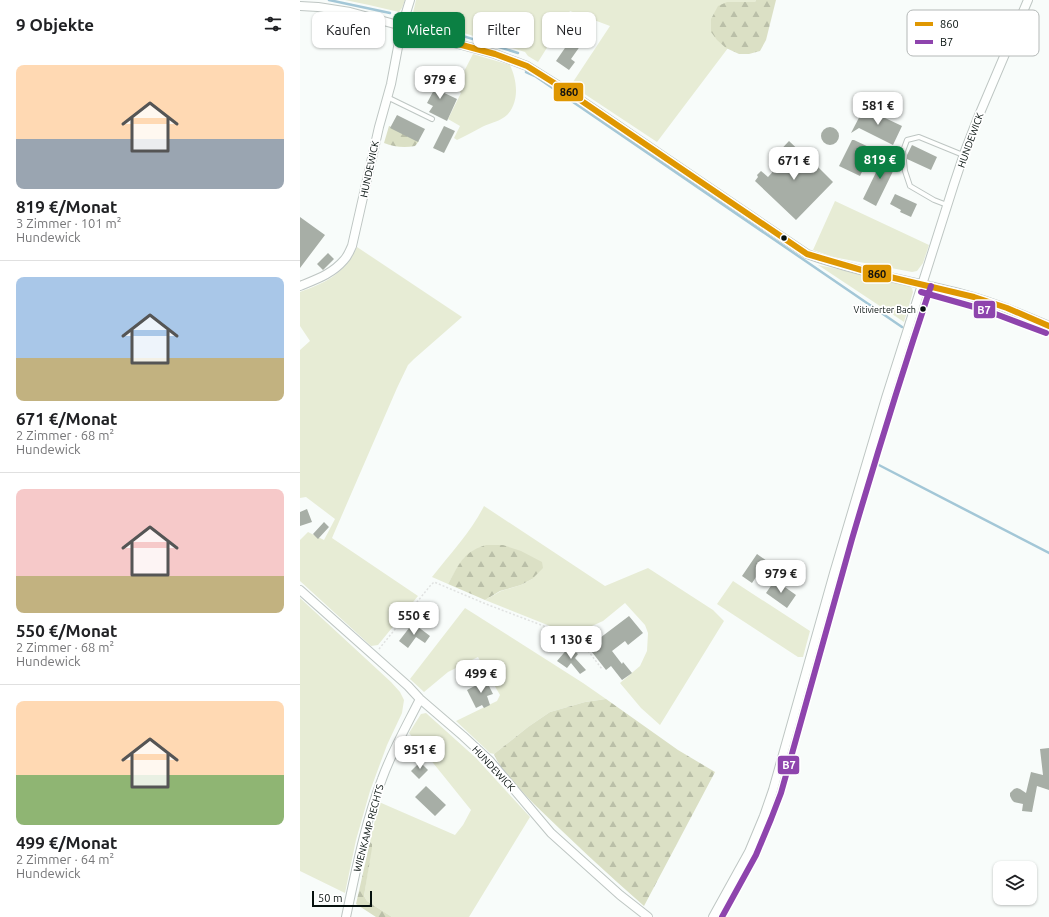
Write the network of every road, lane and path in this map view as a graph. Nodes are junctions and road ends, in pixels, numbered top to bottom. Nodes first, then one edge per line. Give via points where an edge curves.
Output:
1 (410, 0) edge
2 (1028, 0) edge
3 (300, 6) edge
4 (1024, 10) edge
5 (406, 12) edge
6 (393, 24) edge
7 (465, 46) edge
8 (397, 48) edge
9 (1004, 56) edge
10 (387, 97) junction
11 (432, 119) dead end
12 (963, 155) junction
13 (948, 205) junction
14 (923, 284) junction
15 (300, 286) edge
16 (1049, 326) edge
17 (300, 590) edge
18 (373, 655) junction
19 (602, 669) dead end
20 (420, 699) junction
21 (346, 917) edge
22 (648, 917) edge
23 (713, 917) edge

1 - 5 street, HUNDEWICK
2 - 4 street, HUNDEWICK
3 - 6 street via 350,12
7 - 14 street via 527,66 808,254
8 - 10 street, HUNDEWICK
9 - 12 street, HUNDEWICK
10 - 11 lane
10 - 15 street, HUNDEWICK via 352,246 345,259 335,269
12 - 13 street, HUNDEWICK
12 - 13 lane via 919,137 906,140 903,150 905,171 910,186
13 - 14 street, HUNDEWICK
14 - 16 street via 988,302
14 - 23 street, HUNDEWICK via 834,573 773,790 748,852
17 - 18 street, HUNDEWICK
18 - 19 path via 434,582 568,637 589,652
18 - 20 street, HUNDEWICK
20 - 21 street, WIENKAMP RECHTS via 382,778 363,840
20 - 22 street, HUNDEWICK via 490,761 551,833

